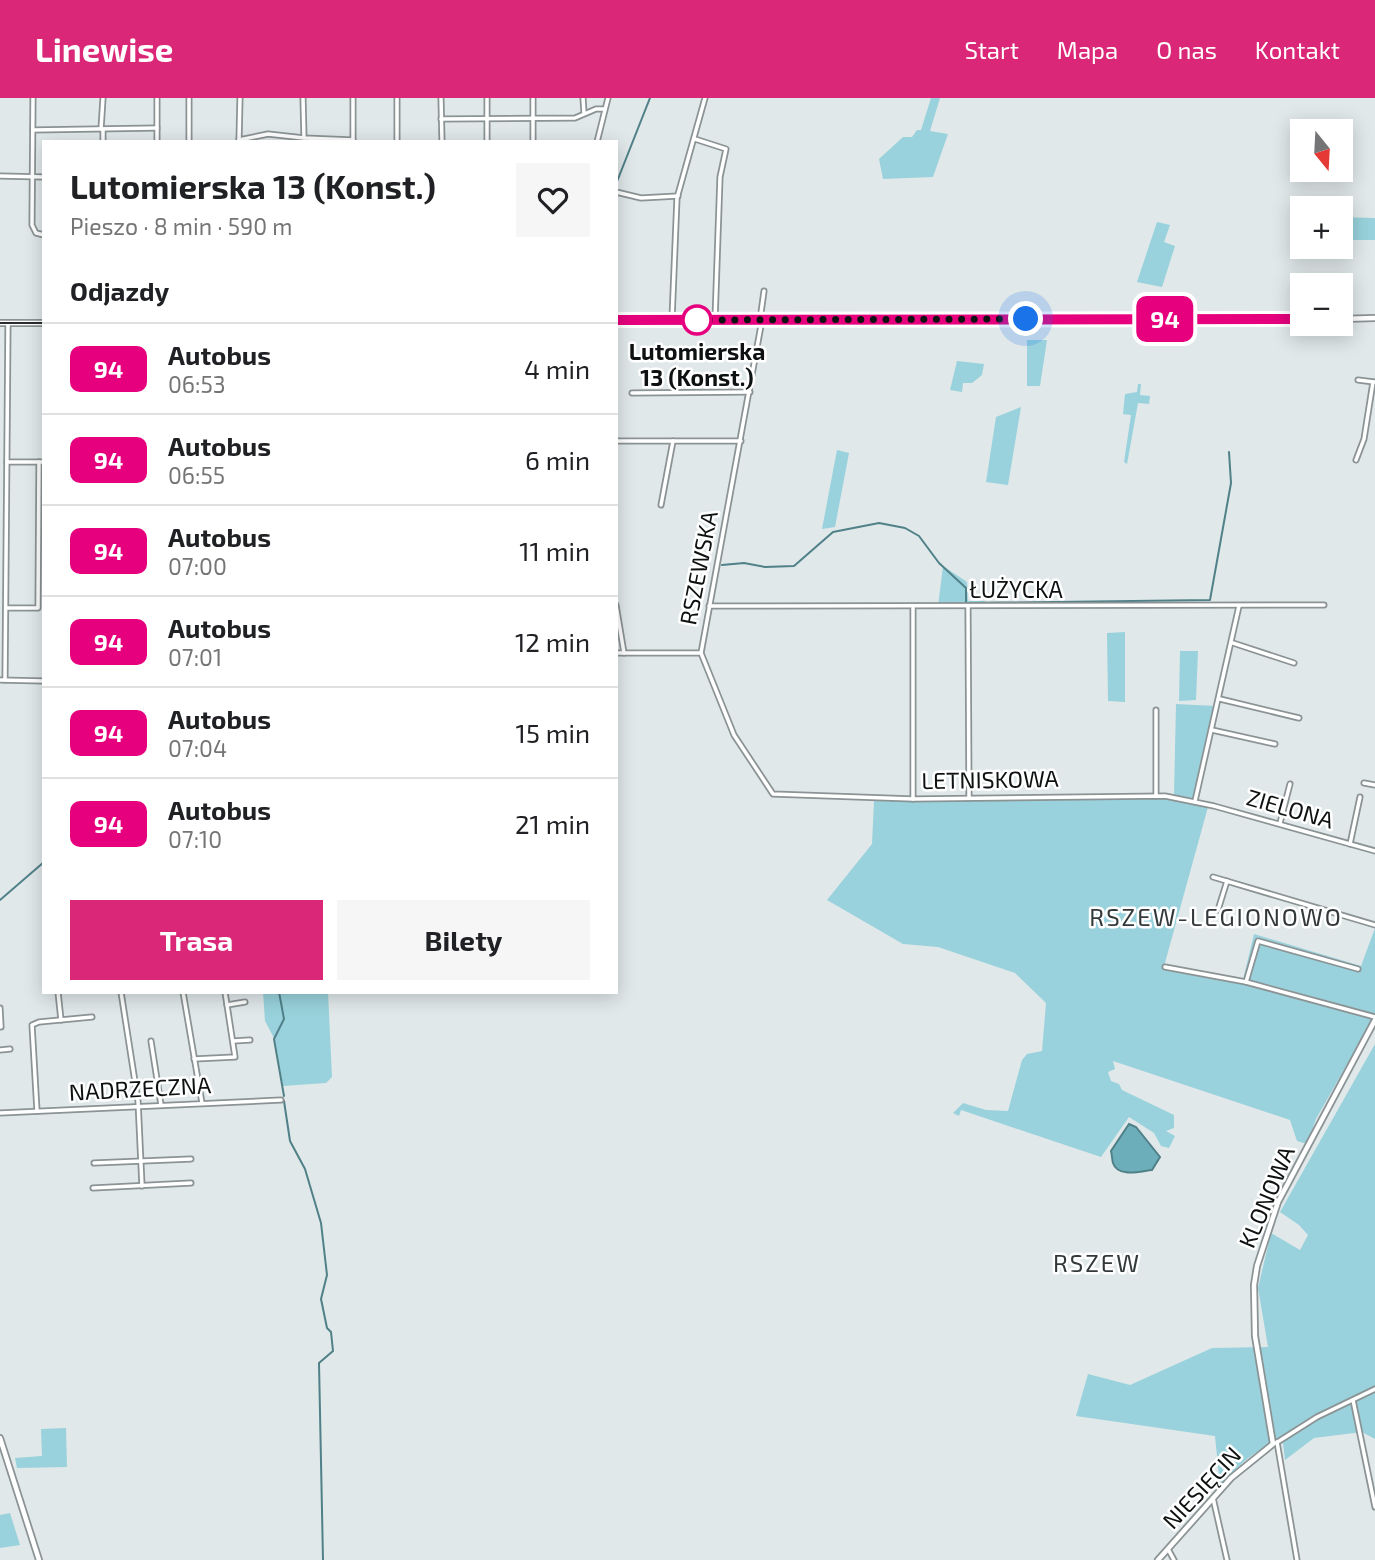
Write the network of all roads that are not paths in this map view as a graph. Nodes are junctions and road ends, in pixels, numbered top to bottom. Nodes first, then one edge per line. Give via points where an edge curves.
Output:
1 (33, 98) edge
2 (103, 98) edge
3 (157, 98) edge
4 (190, 98) edge
5 (240, 98) edge
6 (303, 98) edge
7 (352, 98) edge
8 (397, 98) edge
9 (441, 98) edge
10 (487, 98) edge
11 (533, 98) edge
12 (583, 98) edge
13 (608, 98) edge
14 (705, 98) edge
15 (604, 109) junction
16 (584, 114) junction
17 (487, 118) junction
18 (441, 119) junction
19 (533, 119) junction
20 (157, 128) junction
21 (102, 129) junction
22 (33, 130) junction
23 (304, 138) junction
24 (695, 139) junction
25 (103, 140) edge
26 (157, 140) edge
27 (189, 140) edge
28 (239, 140) edge
29 (243, 140) edge
30 (337, 140) edge
31 (353, 140) edge
32 (397, 140) edge
33 (442, 140) edge
34 (487, 140) edge
35 (533, 140) edge
36 (597, 140) edge
37 (0, 176) edge
38 (32, 177) junction
39 (42, 177) edge
40 (618, 193) edge
41 (678, 196) junction
42 (42, 234) edge
43 (764, 291) dead end
44 (1375, 318) edge
45 (1290, 319) edge
46 (1353, 319) edge
47 (618, 320) edge
48 (672, 320) junction
49 (715, 320) junction
50 (761, 320) junction
51 (0, 323) edge
52 (8, 323) junction
53 (42, 323) edge
54 (1358, 380) dead end
55 (1374, 382) edge
56 (750, 392) junction
57 (632, 393) dead end
58 (618, 441) edge
59 (673, 441) junction
60 (741, 441) junction
61 (1356, 460) dead end
62 (7, 462) junction
63 (42, 462) edge
64 (0, 488) edge
65 (7, 488) junction
66 (661, 505) dead end
67 (1324, 605) dead end
68 (709, 606) junction
69 (1239, 606) junction
70 (968, 607) junction
71 (6, 608) junction
72 (913, 608) junction
73 (618, 617) edge
74 (1233, 643) junction
75 (618, 653) edge
76 (624, 653) junction
77 (701, 653) junction
78 (1294, 663) dead end
79 (3, 680) edge
80 (42, 681) edge
81 (1220, 699) junction
82 (1156, 710) dead end
83 (1299, 718) dead end
84 (1212, 730) junction
85 (1275, 744) dead end
86 (1290, 783) dead end
87 (1364, 783) dead end
88 (1375, 785) edge
89 (1156, 796) junction
90 (786, 797) joint
91 (1360, 797) dead end
92 (969, 798) junction
93 (913, 799) junction
94 (1195, 801) junction
95 (1280, 823) junction
96 (1350, 844) junction
97 (1375, 851) edge
98 (1213, 877) dead end
99 (1227, 881) junction
100 (1218, 909) dead end
101 (1375, 925) edge
102 (1165, 967) dead end
103 (1359, 969) dead end
104 (1246, 982) junction
105 (58, 994) edge
106 (121, 994) edge
107 (183, 994) edge
108 (225, 994) edge
109 (244, 1002) dead end
110 (227, 1004) junction
111 (0, 1008) edge
112 (92, 1017) dead end
113 (1375, 1018) edge
114 (61, 1020) junction
115 (1, 1027) edge
116 (9, 1027) dead end
117 (250, 1040) dead end
118 (151, 1041) dead end
119 (233, 1041) junction
120 (0, 1049) edge
121 (10, 1049) dead end
122 (194, 1059) junction
123 (281, 1100) dead end
124 (202, 1103) junction
125 (160, 1105) junction
126 (138, 1106) junction
127 (37, 1111) junction
128 (0, 1113) edge
129 (191, 1158) dead end
130 (141, 1161) junction
131 (94, 1163) dead end
132 (191, 1183) dead end
133 (142, 1186) junction
134 (93, 1188) dead end
135 (1375, 1389) edge
136 (1353, 1400) junction
137 (0, 1441) edge
138 (1275, 1443) junction
139 (1213, 1498) junction
140 (1375, 1507) edge
141 (1168, 1549) junction
142 (39, 1560) edge
143 (1158, 1560) edge
144 (1174, 1560) edge
145 (1227, 1560) edge
146 (1297, 1560) edge

1 - 22 street
2 - 21 street
3 - 20 street
4 - 27 street
5 - 28 street
6 - 23 street
7 - 31 street
8 - 32 street
9 - 18 street
10 - 17 street
11 - 19 street
12 - 16 street
13 - 15 street
14 - 24 street
15 - 16 street
15 - 36 street
16 - 19 street
17 - 18 street
17 - 19 street
17 - 34 street
18 - 33 street
19 - 35 street
20 - 21 street
20 - 26 street
21 - 22 street
21 - 25 street
22 - 38 street
23 - 29 street via 268,134
23 - 30 street
24 - 41 street
24 - 49 street via 726,149 720,177
37 - 38 street
38 - 39 street
38 - 42 street via 32,225
40 - 41 street via 641,198
41 - 48 street
43 - 50 street, RSZEWSKA
44 - 46 main road
45 - 50 main road
47 - 48 main road
48 - 49 main road
49 - 50 main road
50 - 56 street, RSZEWSKA
51 - 52 main road
52 - 53 main road
52 - 62 street
54 - 55 street
55 - 61 street
56 - 57 street
56 - 60 street, RSZEWSKA
58 - 59 street
59 - 60 street
59 - 66 street
60 - 68 street, RSZEWSKA
62 - 63 street
62 - 65 street
63 - 71 street via 38,608
64 - 65 street
65 - 71 street
67 - 69 street, ŁUŻYCKA
68 - 72 street, ŁUŻYCKA
68 - 77 street, RSZEWSKA
69 - 70 street, ŁUŻYCKA
69 - 74 street
70 - 72 street, ŁUŻYCKA
70 - 92 street
71 - 79 street
72 - 93 street
73 - 76 street
74 - 78 street
74 - 81 street
75 - 76 street
76 - 77 street
77 - 90 street, RSZEWSKA via 741,748 771,793
79 - 80 street
81 - 83 street
81 - 84 street
82 - 89 street
84 - 85 street
84 - 94 street
86 - 95 street
87 - 88 street
89 - 92 street, LETNISKOWA
89 - 94 street, LETNISKOWA
90 - 93 street, LETNISKOWA
91 - 96 street
92 - 93 street, LETNISKOWA
94 - 95 street, ZIELONA
95 - 96 street, ZIELONA
96 - 97 street, ZIELONA
98 - 99 street
99 - 100 street
99 - 101 street
102 - 104 street
103 - 104 street via 1258,942
104 - 113 street
105 - 114 street
106 - 126 street
107 - 122 street
108 - 110 street
109 - 110 street
110 - 119 street
111 - 115 street
112 - 114 street
113 - 138 main road, KLONOWA via 1278,1202 1257,1266 1255,1336
114 - 127 street via 35,1023 31,1030
115 - 116 street
117 - 119 street
118 - 125 street
119 - 122 street via 235,1057
120 - 121 street
122 - 124 street
123 - 124 street, NADRZECZNA
124 - 125 street, NADRZECZNA
125 - 126 street, NADRZECZNA
126 - 127 street, NADRZECZNA
126 - 130 street
127 - 128 street, NADRZECZNA
129 - 130 street
130 - 131 street
130 - 133 street
132 - 133 street
133 - 134 street
135 - 136 street
136 - 138 street
136 - 140 street
137 - 142 main road
138 - 139 main road, NIESIĘCIN via 1247,1463
138 - 146 street
139 - 141 main road, NIESIĘCIN
139 - 145 street
141 - 143 main road, NIESIĘCIN
141 - 144 street

